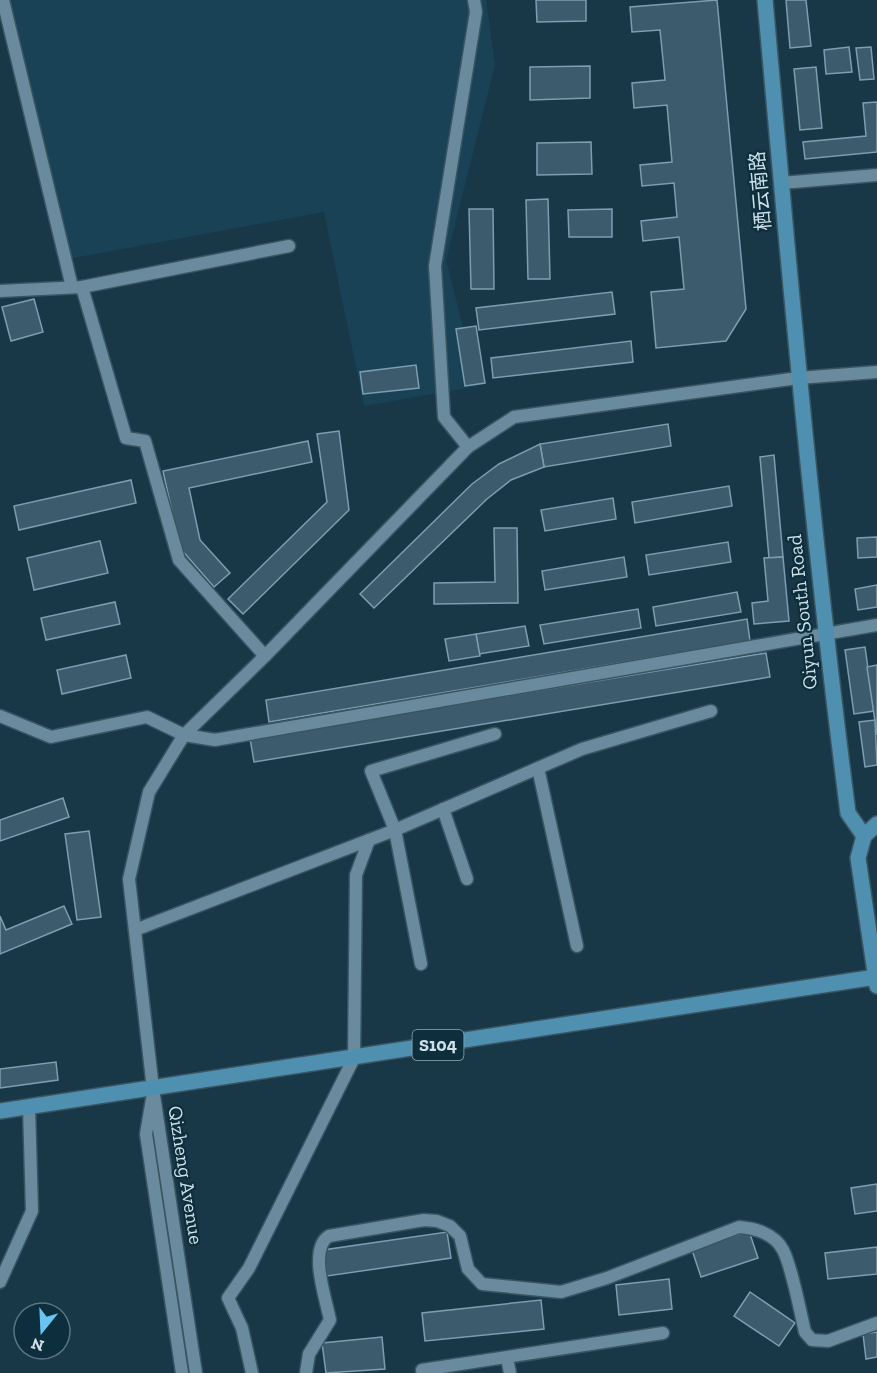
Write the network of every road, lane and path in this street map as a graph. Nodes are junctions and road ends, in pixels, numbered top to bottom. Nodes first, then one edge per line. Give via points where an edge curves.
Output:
1 (3, 0) edge
2 (474, 0) edge
3 (765, 0) edge
4 (877, 175) edge
5 (781, 183) junction
6 (290, 246) dead end
7 (77, 287) junction
8 (0, 291) edge
9 (877, 372) edge
10 (798, 378) junction
11 (468, 447) junction
12 (877, 625) edge
13 (825, 633) junction
14 (265, 656) junction
15 (711, 711) dead end
16 (0, 716) edge
17 (495, 734) dead end
18 (184, 735) junction
19 (538, 768) junction
20 (443, 809) junction
21 (877, 824) edge
22 (395, 830) junction
23 (864, 836) junction
24 (369, 840) junction
25 (467, 879) dead end
26 (135, 930) junction
27 (577, 946) dead end
28 (421, 964) dead end
29 (876, 981) edge
30 (354, 1058) junction
31 (153, 1089) junction
32 (29, 1107) junction
33 (0, 1111) edge
34 (0, 1282) edge
35 (877, 1323) edge
36 (663, 1334) dead end
37 (507, 1358) junction
38 (422, 1371) dead end
39 (182, 1373) edge
40 (196, 1373) edge
41 (252, 1373) edge
42 (306, 1373) edge
43 (510, 1373) edge

1 - 7 street
2 - 11 street via 476,12 435,266 444,417
3 - 5 main road, 栖云南路
4 - 5 street
5 - 10 main road, 栖云南路
6 - 7 street
7 - 8 street
7 - 14 street via 126,438 145,441 179,560
9 - 10 street
10 - 11 street via 514,417
10 - 13 main road, Qiyun South Road
11 - 14 street
12 - 13 street
13 - 18 street via 215,740
13 - 23 main road, Qiyun South Road via 848,813
14 - 18 street
15 - 19 street via 582,749
16 - 18 street via 51,737 147,717
17 - 22 street via 371,771
18 - 26 street via 149,792 129,879
19 - 20 street
19 - 27 street
20 - 22 street
20 - 25 street
21 - 23 main road
22 - 24 street
22 - 28 street
23 - 29 main road, S104 via 858,858
24 - 26 street
24 - 30 street via 356,875
26 - 31 street
29 - 30 main road, S104
30 - 31 main road, S104
30 - 41 street via 249,1268 228,1298 242,1328
31 - 32 main road, S104
31 - 39 street, Qizheng Avenue via 146,1134
31 - 40 street, Qizheng Avenue
32 - 33 main road, S104
32 - 34 street via 32,1211
35 - 42 street via 823,1342 808,1336 783,1250 754,1229 739,1227 561,1293 482,1284 468,1269 455,1230 444,1223 424,1220 329,1236 321,1242 318,1255 330,1320 309,1353
36 - 37 street
37 - 38 street
37 - 43 street

